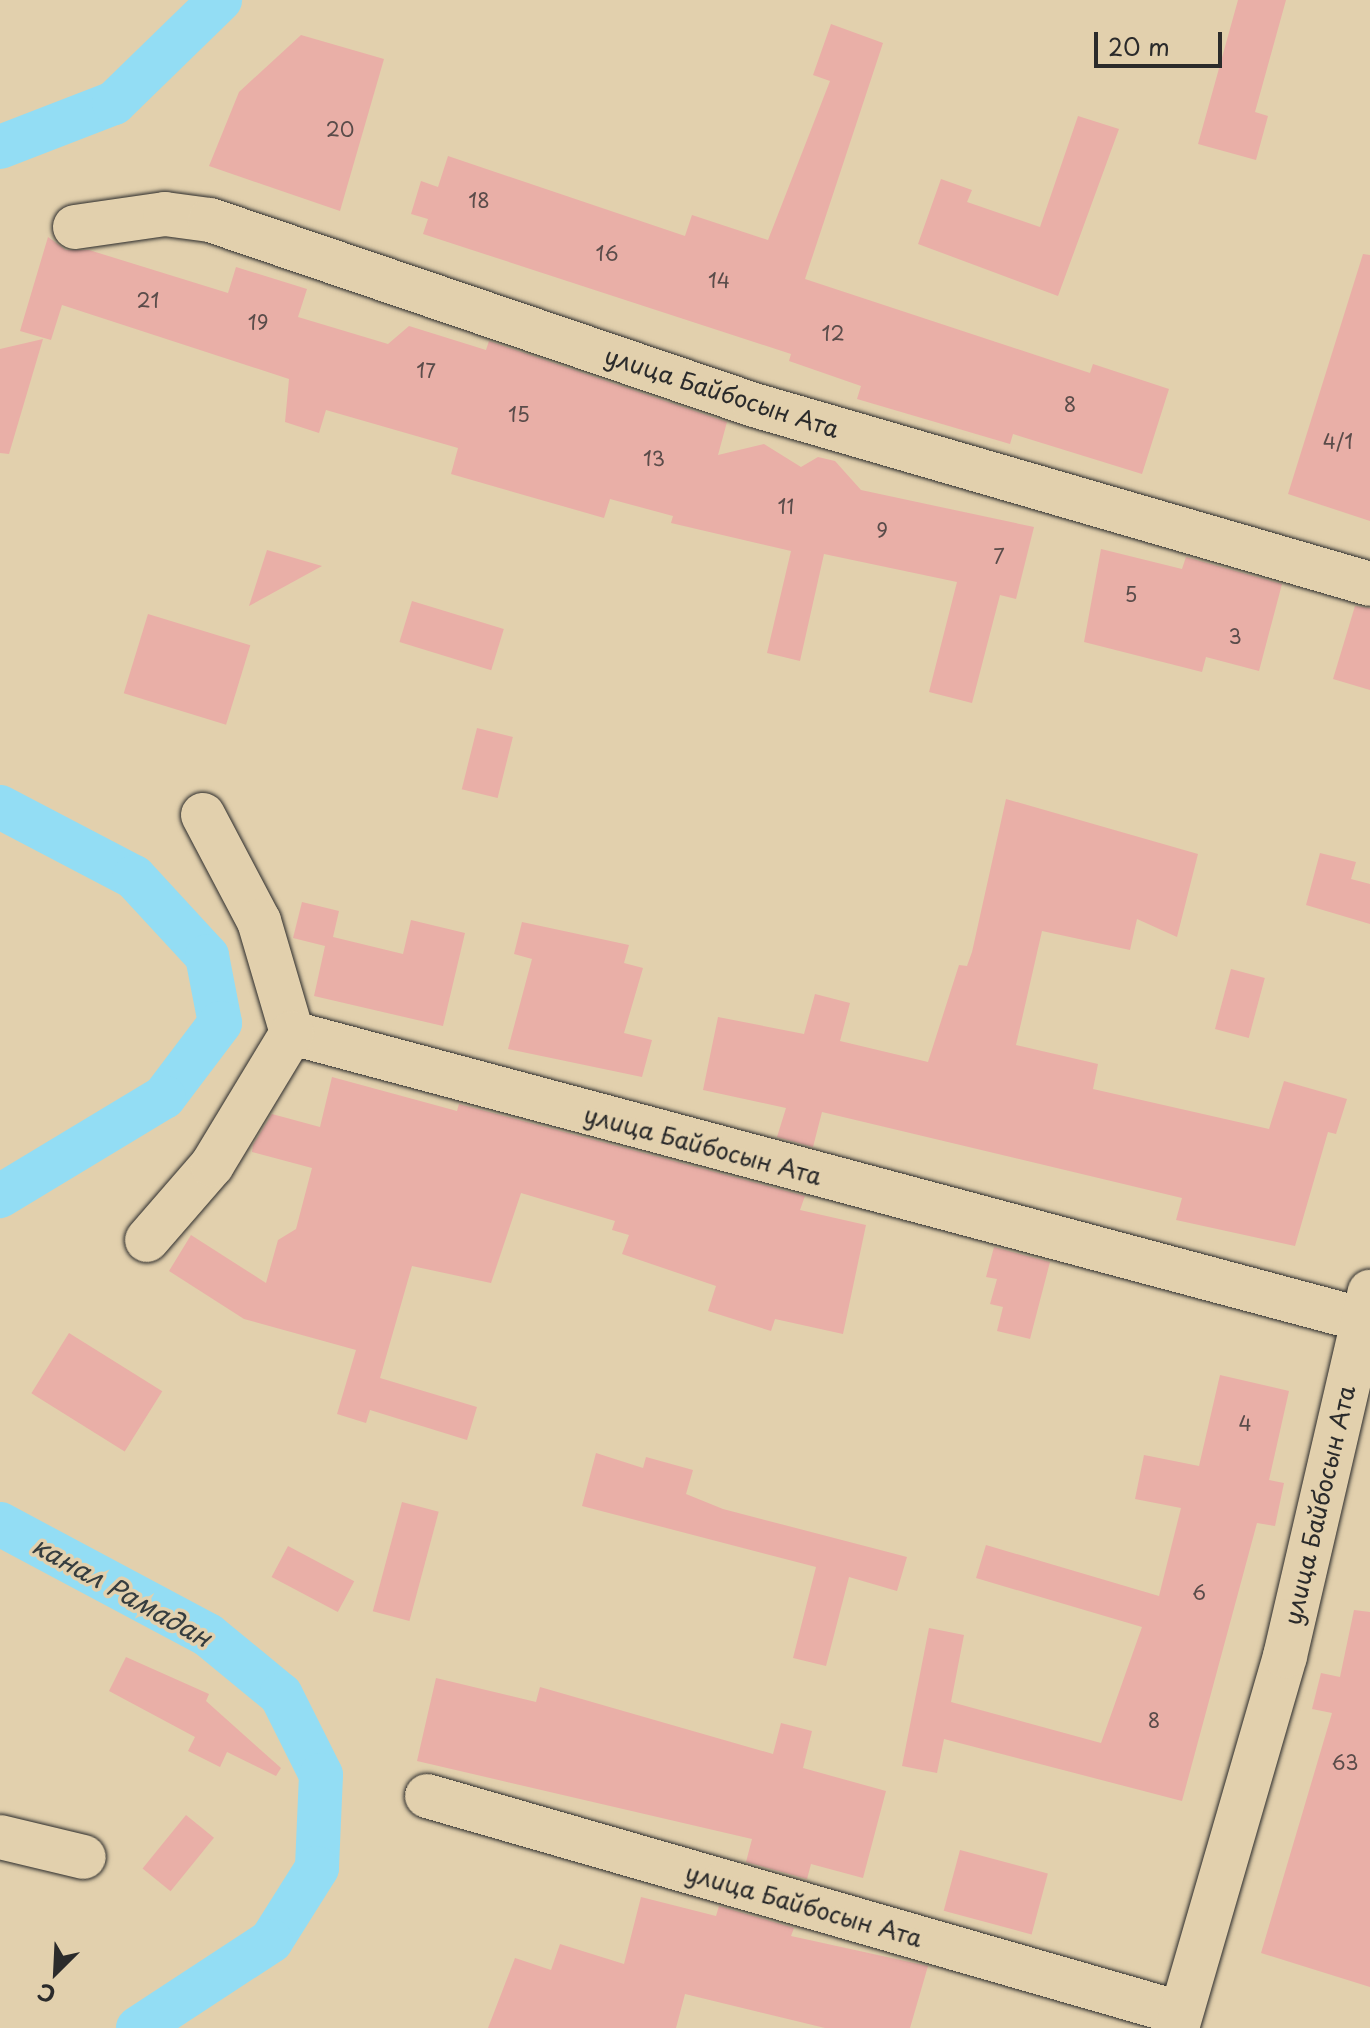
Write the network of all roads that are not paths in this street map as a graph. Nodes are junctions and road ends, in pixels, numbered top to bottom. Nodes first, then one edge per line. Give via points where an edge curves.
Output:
1 (75, 227) dead end
2 (1370, 584) edge
3 (203, 815) dead end
4 (292, 1033) junction
5 (147, 1240) dead end
6 (1365, 1306) edge
7 (427, 1796) dead end
8 (0, 1837) edge
9 (84, 1857) dead end
10 (1178, 2021) edge

1 - 2 street, улица Байбосын Ата via 165,214 210,220 754,405
3 - 4 street via 259,921
4 - 5 street via 212,1165
4 - 6 street, улица Байбосын Ата
6 - 10 street, улица Байбосын Ата via 1285,1656
7 - 10 street, улица Байбосын Ата
8 - 9 street

